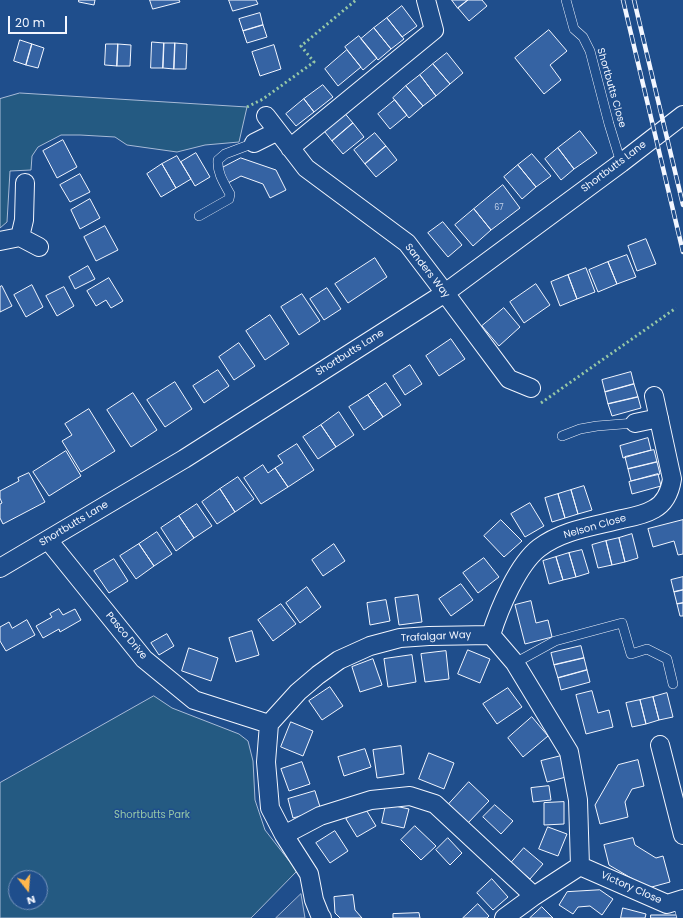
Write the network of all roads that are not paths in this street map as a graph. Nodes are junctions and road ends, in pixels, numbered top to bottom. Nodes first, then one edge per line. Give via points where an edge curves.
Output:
1 (426, 0) edge
2 (566, 0) edge
3 (683, 115) edge
4 (266, 116) dead end
5 (276, 132) junction
6 (254, 143) joint
7 (290, 148) junction
8 (621, 162) junction
9 (25, 183) dead end
10 (199, 216) dead end
11 (20, 237) junction
12 (0, 241) edge
13 (39, 247) dead end
14 (445, 293) junction
15 (531, 388) dead end
16 (654, 396) dead end
17 (659, 418) junction
18 (635, 422) joint
19 (562, 436) dead end
20 (48, 540) junction
21 (0, 568) edge
22 (491, 635) junction
23 (515, 663) junction
24 (673, 684) dead end
25 (269, 724) junction
26 (660, 745) dead end
27 (284, 835) junction
28 (683, 835) edge
29 (580, 866) junction
30 (534, 896) junction
31 (681, 906) edge
32 (322, 918) edge
33 (504, 918) edge

1 - 7 street via 434,30
2 - 8 lane, Shortbutts Close via 574,29 583,37 590,51
3 - 8 street, Shortbutts Lane
4 - 5 street, Sanders Way
5 - 6 street
5 - 7 street, Sanders Way
6 - 10 lane via 225,154 218,160 221,178 230,194 229,199
7 - 14 street, Sanders Way via 306,168 407,243
8 - 14 street, Shortbutts Lane
9 - 11 street via 24,220
11 - 12 street
11 - 13 street
14 - 15 street, Sanders Way via 508,379
14 - 20 street, Shortbutts Lane via 184,459
16 - 17 street, Nelson Close
17 - 18 street
17 - 22 street, Nelson Close via 672,479 665,500 642,514 585,528 540,547 520,568
18 - 19 lane via 580,429
20 - 21 street, Shortbutts Lane
20 - 25 street, Pasco Drive via 150,664 194,700
22 - 23 street
22 - 25 street, Trafalgar Way via 400,638 370,646 339,660 318,675 298,692
23 - 24 lane via 555,642 622,623 631,654 647,650 667,659
23 - 29 street via 569,752 578,800
25 - 27 street via 266,762 270,808
26 - 28 street
27 - 30 street via 320,816 371,800 410,796 435,804
27 - 32 street via 309,874 314,900
29 - 30 street
29 - 31 street, Victory Close via 667,904
30 - 33 street

